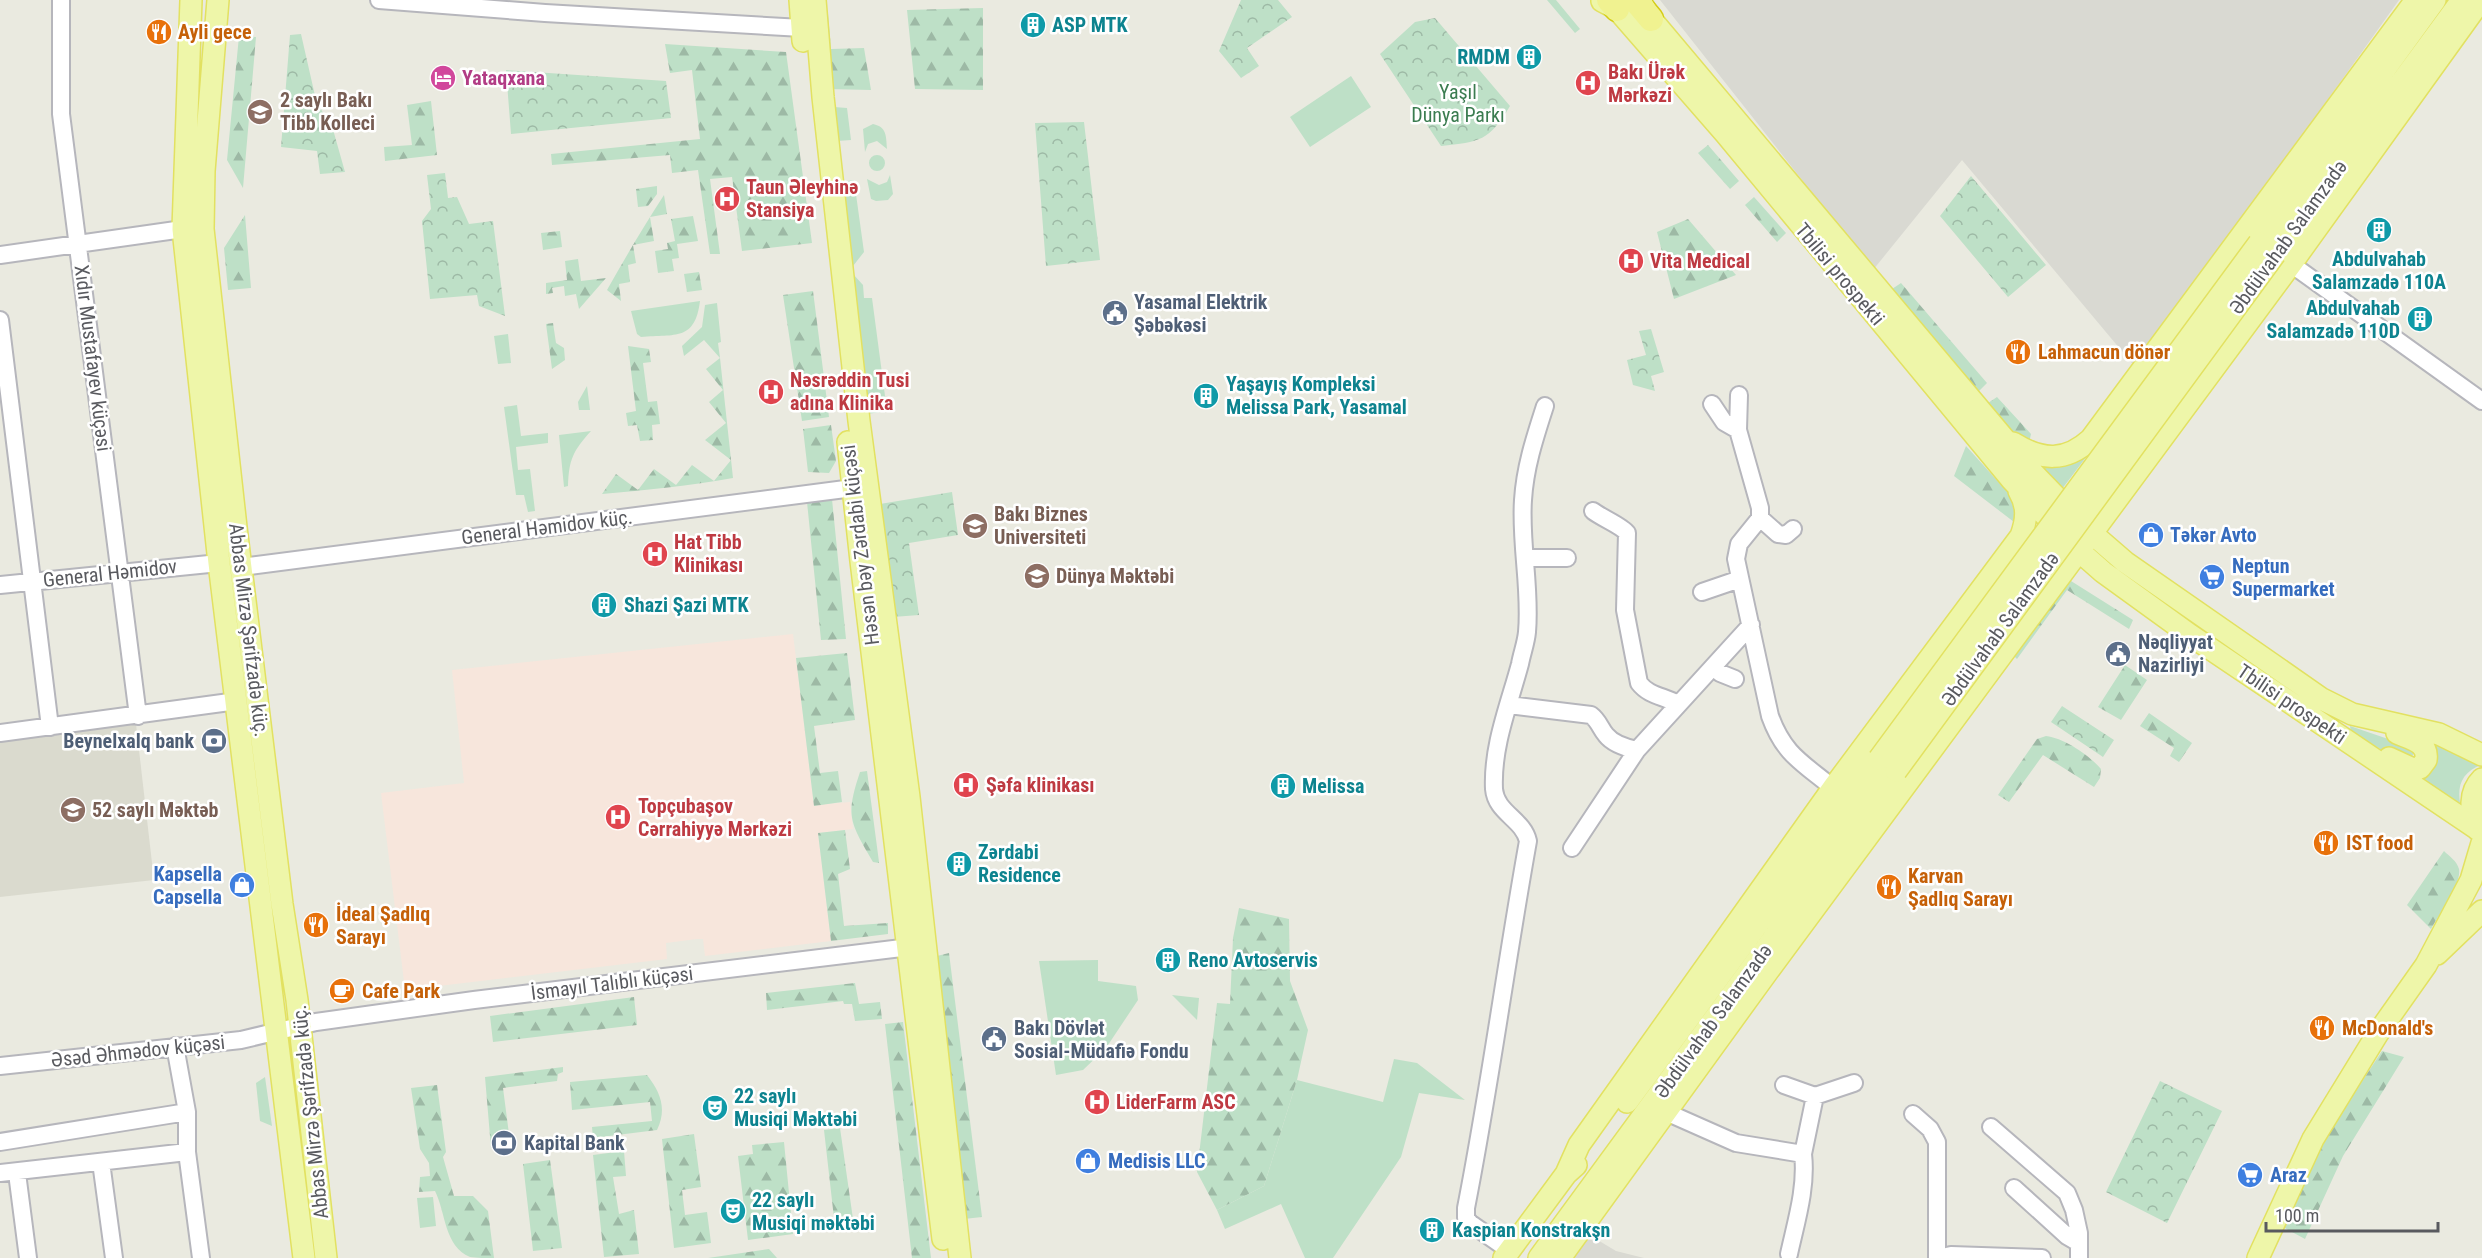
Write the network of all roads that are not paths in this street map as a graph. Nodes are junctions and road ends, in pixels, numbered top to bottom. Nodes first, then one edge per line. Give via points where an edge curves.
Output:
1 (61, 0) edge
2 (191, 0) edge
3 (218, 0) edge
4 (379, 0) edge
5 (801, 0) edge
6 (815, 0) edge
7 (2416, 0) edge
8 (2435, 0) edge
9 (2462, 0) edge
10 (2481, 0) edge
11 (1632, 7) edge
12 (802, 28) junction
13 (183, 229) junction
14 (78, 243) junction
15 (2275, 254) junction
16 (0, 255) edge
17 (0, 320) edge
18 (1739, 395) dead end
19 (2482, 401) edge
20 (1712, 404) dead end
21 (1545, 406) dead end
22 (2108, 417) junction
23 (1738, 430) junction
24 (2002, 437) junction
25 (2150, 453) junction
26 (2012, 480) junction
27 (853, 488) junction
28 (1593, 511) dead end
29 (1760, 518) junction
30 (1793, 529) dead end
31 (2084, 542) junction
32 (1526, 558) junction
33 (1567, 558) dead end
34 (219, 563) junction
35 (2109, 563) junction
36 (241, 567) junction
37 (119, 572) junction
38 (1740, 579) junction
39 (33, 581) junction
40 (0, 585) edge
41 (1981, 590) junction
42 (1702, 592) dead end
43 (236, 608) junction
44 (2026, 621) junction
45 (1751, 626) junction
46 (878, 632) junction
47 (2190, 635) junction
48 (1713, 666) junction
49 (1735, 679) dead end
50 (237, 701) junction
51 (1678, 704) junction
52 (1509, 705) junction
53 (2352, 714) junction
54 (138, 716) junction
55 (50, 727) junction
56 (0, 733) edge
57 (1637, 750) junction
58 (2482, 755) edge
59 (1887, 765) junction
60 (2482, 778) edge
61 (1833, 788) junction
62 (2480, 835) edge
63 (1572, 848) dead end
64 (2482, 911) edge
65 (2442, 942) junction
66 (916, 946) junction
67 (300, 1025) junction
68 (277, 1041) junction
69 (175, 1046) junction
70 (0, 1063) edge
71 (1854, 1083) dead end
72 (1784, 1085) dead end
73 (1815, 1096) junction
74 (187, 1112) junction
75 (1666, 1112) junction
76 (1913, 1114) dead end
77 (1991, 1127) dead end
78 (0, 1142) edge
79 (188, 1152) junction
80 (1803, 1154) junction
81 (101, 1162) junction
82 (0, 1173) edge
83 (17, 1173) junction
84 (1566, 1174) junction
85 (2014, 1188) dead end
86 (2079, 1251) edge
87 (1507, 1254) edge
88 (1789, 1254) dead end
89 (28, 1258) edge
90 (114, 1258) edge
91 (201, 1258) edge
92 (304, 1258) edge
93 (326, 1258) edge
94 (946, 1258) edge
95 (960, 1258) edge
96 (1539, 1258) edge
97 (1560, 1258) edge
98 (1938, 1258) edge
99 (2042, 1258) edge
100 (2258, 1258) edge

1 - 14 street, Xıdır Mustafayev küçəsi via 60,114
2 - 13 main road, Abbas Mirzə Şərifzadə küç.
3 - 36 main road, Abbas Mirzə Şərifzadə küç. via 203,229
4 - 12 street
5 - 12 main road, Həsən bəy Zərdabi küçəsi
6 - 46 main road, Həsən bəy Zərdabi küçəsi
7 - 22 main road, Əbdülvahab Salamzadə
8 - 15 main road, Əbdülvahab Salamzadə
9 - 15 main road, Əbdülvahab Salamzadə
10 - 15 main road, Əbdülvahab Salamzadə
11 - 24 main road, Tbilisi prospekti
11 - 26 main road, Tbilisi prospekti via 1725,133
12 - 27 main road, Həsən bəy Zərdabi küçəsi
13 - 14 street
13 - 34 main road, Abbas Mirzə Şərifzadə küç.
14 - 16 street
14 - 37 street, Xıdır Mustafayev küçəsi
15 - 19 street, Əbdülvahab Salamzadə
15 - 25 main road, Əbdülvahab Salamzadə
15 - 59 main road, Əbdülvahab Salamzadə, bridge
17 - 39 street
18 - 23 street
20 - 23 street via 1724,422
21 - 32 street via 1526,469
22 - 24 main road, Əbdülvahab Salamzadə via 2083,446 2061,456 2034,455
22 - 25 main road via 2101,447 2110,462 2126,466
23 - 29 street
24 - 31 main road, Tbilisi prospekti
25 - 31 main road, Əbdülvahab Salamzadə
26 - 31 main road, Tbilisi prospekti
26 - 41 main road, Əbdülvahab Salamzadə via 2027,512 2026,523 2021,536
27 - 36 street, General Həmidov küç.
27 - 46 main road, Həsən bəy Zərdabi küçəsi
28 - 51 street via 1627,533 1625,610 1639,683 1646,691
29 - 30 street via 1778,534 1786,535
29 - 38 street via 1739,544 1736,559
31 - 35 main road
31 - 44 main road, Əbdülvahab Salamzadə
32 - 33 street
32 - 52 street via 1527,635
34 - 37 street, General Həmidov
34 - 43 main road, Abbas Mirzə Şərifzadə küç.
35 - 47 main road, Tbilisi prospekti
35 - 53 main road, Tbilisi prospekti via 2307,691
36 - 43 main road, Abbas Mirzə Şərifzadə küç.
37 - 39 street, General Həmidov
37 - 54 street, Xıdır Mustafayev küçəsi
38 - 42 street
38 - 45 street
39 - 40 street, General Həmidov
39 - 55 street
41 - 44 main road via 2002,577 2020,581 2031,598
41 - 61 main road, Əbdülvahab Salamzadə
43 - 50 main road, Abbas Mirzə Şərifzadə küç.
43 - 67 main road, Abbas Mirzə Şərifzadə küç.
44 - 75 main road, Əbdülvahab Salamzadə
45 - 48 street
45 - 61 street via 1778,737 1786,749
46 - 66 main road, Həsən bəy Zərdabi küçəsi
47 - 53 main road via 2225,652 2403,766 2413,769 2425,763 2426,752 2420,743
47 - 62 main road, Tbilisi prospekti
48 - 49 street
48 - 51 street
50 - 54 street
50 - 68 main road, Abbas Mirzə Şərifzadə küç.
51 - 57 street
52 - 57 street via 1591,715 1609,738
52 - 87 street via 1497,741 1494,789 1501,808 1521,826 1528,841 1466,1208 1470,1223
53 - 58 main road, Tbilisi prospekti via 2439,734
54 - 55 street
55 - 56 street
57 - 63 street
59 - 84 main road, Əbdülvahab Salamzadə via 1592,1150
59 - 96 main road, Əbdülvahab Salamzadə
60 - 62 main road via 2472,794
61 - 84 main road, Əbdülvahab Salamzadə via 1579,1145
62 - 65 main road via 2471,880
64 - 65 main road
65 - 100 main road via 2378,1033 2313,1139
66 - 67 street, İsmayıl Talıblı küçəsi
66 - 94 main road
66 - 95 main road
67 - 68 street, İsmayıl Talıblı küçəsi
67 - 93 main road, Abbas Mirzə Şərifzadə küç.
68 - 69 street, Əsəd Əhmədov küçəsi
68 - 92 main road, Abbas Mirzə Şərifzadə küç.
69 - 70 street, Əsəd Əhmədov küçəsi
69 - 74 street
71 - 73 street
72 - 73 street
73 - 80 street
74 - 78 street
74 - 79 street
75 - 80 street via 1736,1143
75 - 97 main road, Əbdülvahab Salamzadə
76 - 98 street via 1930,1129 1937,1142
77 - 86 street via 2067,1193 2074,1210
79 - 81 street
79 - 91 street
80 - 88 street via 1799,1206
81 - 83 street
81 - 90 street
82 - 83 street
83 - 89 street
84 - 87 main road, Əbdülvahab Salamzadə
85 - 86 street
98 - 99 street

